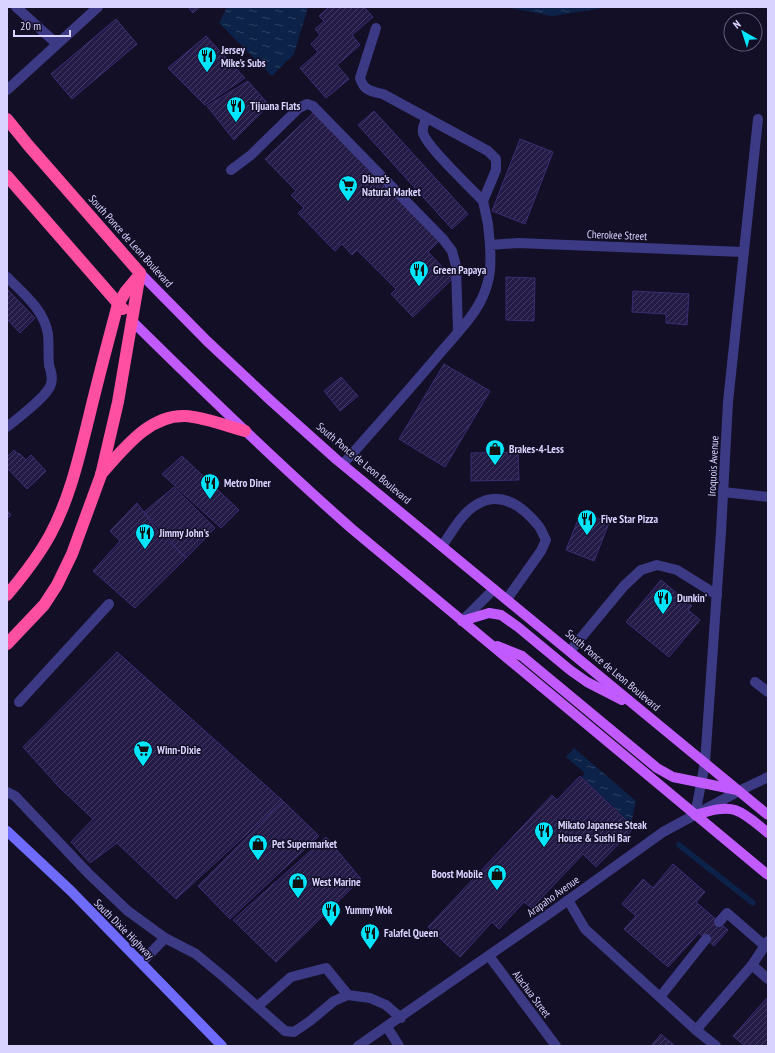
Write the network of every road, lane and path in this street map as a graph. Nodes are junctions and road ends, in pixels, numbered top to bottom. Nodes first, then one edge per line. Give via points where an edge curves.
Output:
1 (16, 7) edge
2 (98, 7) edge
3 (376, 28) dead end
4 (57, 44) junction
5 (7, 90) edge
6 (7, 118) edge
7 (427, 118) junction
8 (758, 119) dead end
9 (231, 170) dead end
10 (8, 182) edge
11 (483, 201) junction
12 (490, 245) junction
13 (744, 252) junction
14 (140, 273) junction
15 (7, 278) edge
16 (118, 304) junction
17 (132, 321) junction
18 (458, 332) junction
19 (7, 427) edge
20 (245, 431) junction
21 (343, 464) junction
22 (100, 475) junction
23 (724, 492) junction
24 (768, 497) edge
25 (442, 546) junction
26 (494, 588) junction
27 (7, 595) edge
28 (717, 596) junction
29 (507, 599) junction
30 (109, 604) dead end
31 (462, 621) junction
32 (487, 642) junction
33 (7, 644) edge
34 (570, 651) junction
35 (755, 682) dead end
36 (768, 692) edge
37 (19, 702) dead end
38 (642, 711) junction
39 (705, 763) junction
40 (768, 777) edge
41 (701, 783) junction
42 (739, 791) junction
43 (7, 792) edge
44 (695, 815) junction
45 (768, 815) edge
46 (7, 831) edge
47 (768, 833) edge
48 (768, 875) edge
49 (568, 900) junction
50 (719, 922) dead end
51 (165, 938) junction
52 (706, 939) dead end
53 (766, 944) edge
54 (489, 956) junction
55 (141, 963) junction
56 (752, 965) junction
57 (768, 979) edge
58 (348, 995) junction
59 (660, 997) junction
60 (258, 1006) junction
61 (401, 1018) junction
62 (387, 1027) junction
63 (696, 1030) junction
64 (217, 1044) edge
65 (358, 1046) edge
66 (399, 1046) edge
67 (556, 1046) edge
68 (716, 1046) edge

1 - 4 street
2 - 4 street
3 - 7 street via 360,78 362,85 368,91 383,94
4 - 5 street
6 - 14 highway, South Ponce de Leon Boulevard via 32,151
7 - 11 street via 422,127 432,147
7 - 11 street via 488,151 496,159 496,170
8 - 13 street, Iroquois Avenue
9 - 18 street via 251,155 299,108 307,104 313,106 443,239 452,252 458,292
10 - 16 highway
11 - 12 street
12 - 13 street, Cherokee Street via 518,243
12 - 18 street via 491,267 487,284 473,313
13 - 23 street, Iroquois Avenue via 728,402
14 - 16 highway
14 - 17 highway
14 - 21 main road, South Ponce de Leon Boulevard via 226,359
15 - 19 street via 33,302 44,322 48,334 49,365 52,373 51,384 46,393
16 - 17 highway
16 - 27 highway via 67,499 37,557
17 - 20 main road
17 - 22 highway via 118,402
18 - 21 street
20 - 22 highway via 185,416 168,418 148,427 127,445
20 - 31 main road via 352,529
21 - 25 main road, South Ponce de Leon Boulevard
22 - 33 highway via 72,554 56,585 44,605
23 - 24 street
23 - 28 street, Iroquois Avenue
25 - 26 main road, South Ponce de Leon Boulevard
25 - 29 street via 464,516 487,499 500,499 517,504 538,525 546,540
26 - 29 main road, South Ponce de Leon Boulevard
26 - 31 street
28 - 34 street via 677,570 657,565 641,570 624,586
28 - 39 street, Iroquois Avenue
29 - 34 main road, South Ponce de Leon Boulevard
30 - 37 street
31 - 32 main road
31 - 38 main road via 489,613 501,615 587,682
32 - 41 main road via 522,656 658,768 673,777
32 - 44 main road
34 - 38 main road, South Ponce de Leon Boulevard
35 - 36 street
38 - 39 main road, South Ponce de Leon Boulevard
39 - 41 street, Iroquois Avenue
39 - 42 main road, South Ponce de Leon Boulevard
40 - 42 street, Arapaho Avenue
41 - 42 main road
41 - 44 street, Iroquois Avenue
42 - 44 street, Arapaho Avenue
42 - 45 main road, South Ponce de Leon Boulevard
43 - 51 street via 15,796 88,873 128,910
44 - 47 main road via 723,809 734,810 751,819
44 - 48 main road
44 - 49 street, Arapaho Avenue via 663,832
46 - 55 main road, South Dixie Highway via 71,891
49 - 54 street, Arapaho Avenue
49 - 59 street via 585,929
50 - 53 street via 726,913
51 - 55 street
51 - 60 street via 196,954
52 - 59 street
53 - 56 street
54 - 61 street, Arapaho Avenue
54 - 67 street, Alachua Street
55 - 64 main road, South Dixie Highway
56 - 57 street
56 - 63 street
58 - 60 street via 334,1001 294,1032 285,1031
58 - 60 street via 326,968 291,977
58 - 61 street via 370,998 386,1005
59 - 63 street
61 - 62 street, Arapaho Avenue
62 - 65 street, Arapaho Avenue
62 - 66 street
63 - 68 street

